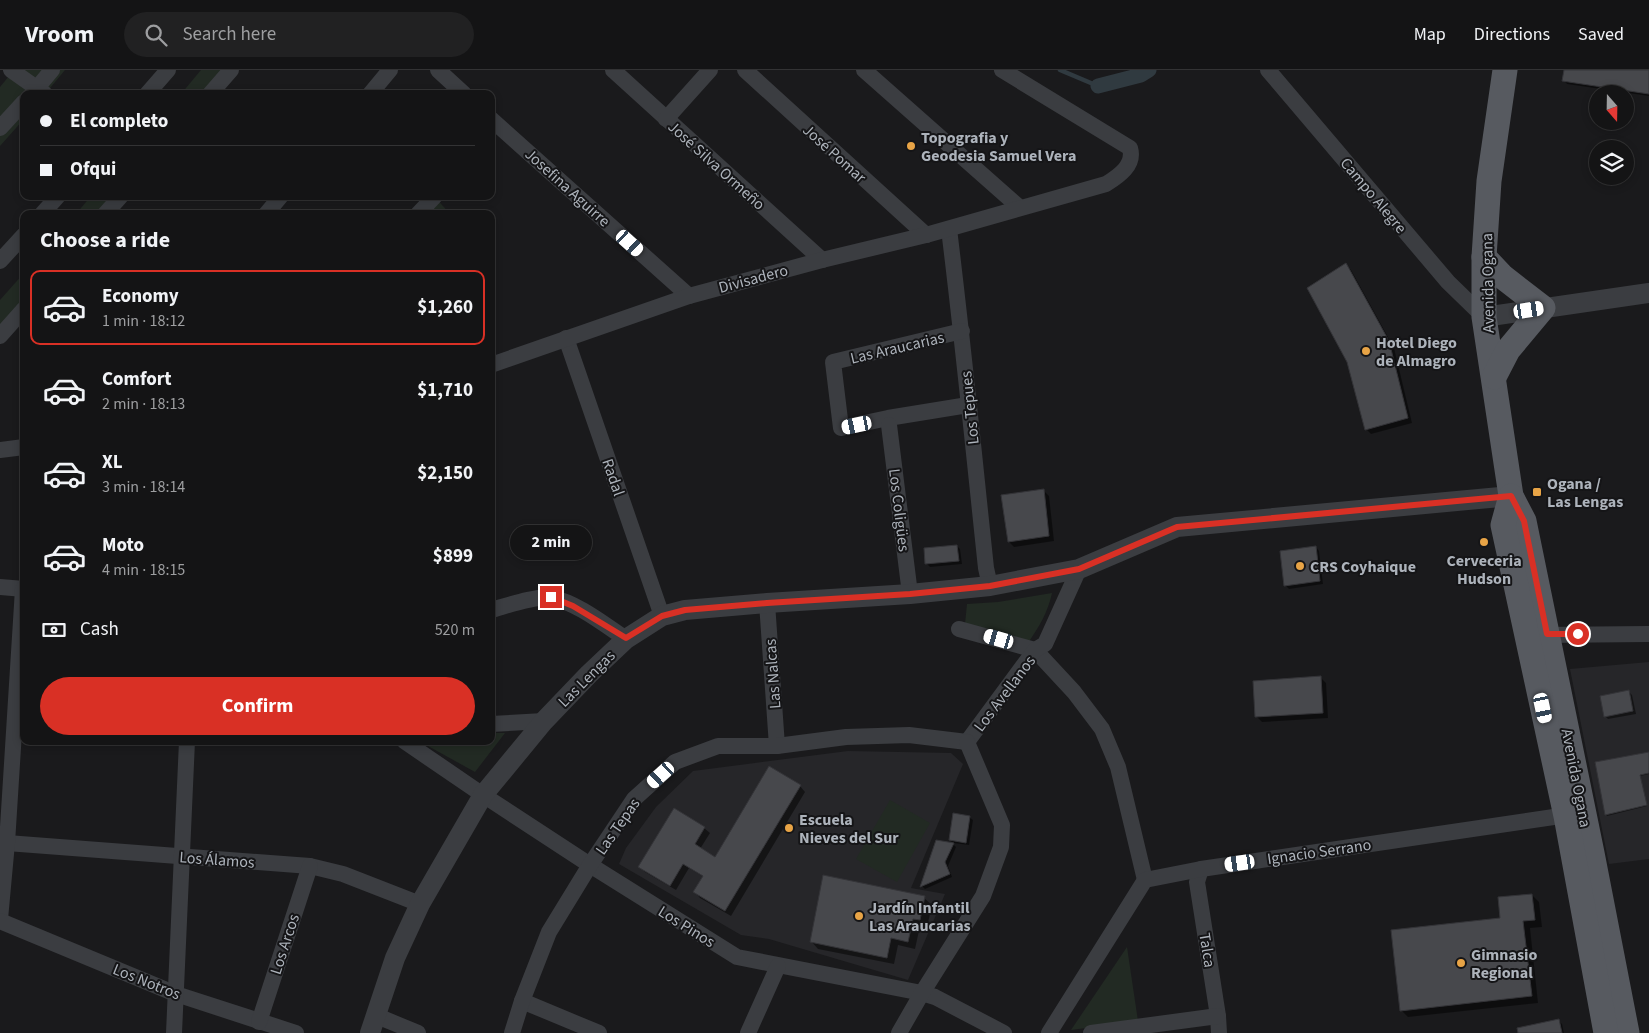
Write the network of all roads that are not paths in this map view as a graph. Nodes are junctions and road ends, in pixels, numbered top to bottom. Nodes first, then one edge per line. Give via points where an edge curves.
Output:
1 (11, 70) edge
2 (52, 70) edge
3 (168, 70) edge
4 (231, 70) edge
5 (390, 70) edge
6 (438, 70) edge
7 (613, 70) edge
8 (710, 70) edge
9 (745, 70) edge
10 (864, 70) edge
11 (1002, 70) edge
12 (1268, 70) edge
13 (1505, 70) edge
14 (36, 90) edge
15 (39, 90) edge
16 (150, 90) edge
17 (214, 90) edge
18 (373, 90) edge
19 (460, 90) edge
20 (20, 106) edge
21 (666, 119) junction
22 (495, 126) edge
23 (0, 128) edge
24 (54, 200) edge
25 (117, 200) edge
26 (278, 200) edge
27 (431, 200) edge
28 (1019, 207) junction
29 (46, 210) edge
30 (109, 210) edge
31 (269, 210) edge
32 (422, 210) edge
33 (949, 229) junction
34 (926, 235) junction
35 (20, 239) edge
36 (1484, 257) junction
37 (822, 260) junction
38 (0, 261) edge
39 (1649, 293) edge
40 (689, 296) junction
41 (1543, 308) junction
42 (20, 314) edge
43 (1484, 317) junction
44 (962, 331) junction
45 (0, 336) edge
46 (566, 338) junction
47 (495, 364) edge
48 (1494, 377) junction
49 (968, 405) junction
50 (890, 426) dead end
51 (20, 448) edge
52 (0, 450) edge
53 (1511, 496) junction
54 (1079, 569) junction
55 (990, 586) junction
56 (0, 587) edge
57 (20, 589) edge
58 (910, 594) junction
59 (767, 603) junction
60 (495, 609) edge
61 (662, 616) junction
62 (20, 628) edge
63 (959, 629) dead end
64 (1649, 634) edge
65 (1537, 635) junction
66 (626, 638) junction
67 (1035, 650) junction
68 (13, 720) edge
69 (544, 721) junction
70 (495, 724) edge
71 (967, 742) junction
72 (187, 745) edge
73 (410, 745) edge
74 (776, 746) junction
75 (483, 796) junction
76 (1575, 814) junction
77 (7, 843) junction
78 (181, 857) junction
79 (590, 865) junction
80 (310, 866) junction
81 (1202, 868) junction
82 (1145, 880) junction
83 (420, 904) junction
84 (0, 920) edge
85 (778, 966) junction
86 (922, 993) junction
87 (176, 994) junction
88 (522, 1001) junction
89 (1218, 1016) junction
90 (259, 1022) junction
91 (373, 1024) edge
92 (174, 1033) edge
93 (296, 1033) edge
94 (418, 1033) edge
95 (512, 1033) edge
96 (599, 1033) edge
97 (748, 1033) edge
98 (899, 1033) edge
99 (1004, 1033) edge
100 (1049, 1033) edge
101 (1091, 1033) edge
102 (1219, 1033) edge
103 (1606, 1033) edge
104 (1627, 1033) edge

1 - 14 street
2 - 15 street
3 - 16 street
4 - 17 street
5 - 18 street
6 - 19 street
7 - 21 street, José Silva Ormeño
8 - 21 street
9 - 34 street, José Pomar
10 - 28 street
11 - 28 street, Divisadero via 1130,148 1131,154 1126,168 1106,184
12 - 43 street, Campo Alegre via 1448,282
13 - 36 main road, Avenida Ogana via 1489,181
20 - 23 street
21 - 37 street, José Silva Ormeño
22 - 40 street, Josefina Aguirre
24 - 29 street
25 - 30 street
26 - 31 street
27 - 32 street
28 - 33 street, Divisadero
33 - 34 street, Divisadero
33 - 44 street, Los Tepues
34 - 37 street, Divisadero
35 - 38 street
36 - 41 main road via 1502,277
36 - 43 main road, Avenida Ogana
37 - 40 street, Divisadero
39 - 41 street
40 - 46 street, Divisadero
41 - 43 street
41 - 48 main road via 1508,350
42 - 45 street
43 - 48 main road, Avenida Ogana
44 - 49 street, Los Tepues
44 - 49 street, Las Araucarias via 833,362 842,428
46 - 47 street, Divisadero
46 - 61 street, Radal
48 - 53 main road, Avenida Ogana
49 - 55 street, Los Tepues
50 - 58 street, Los Coligües
51 - 52 street
53 - 54 street, Las Lengas via 1177,527
53 - 65 main road, Avenida Ogana via 1503,525
54 - 55 street, Las Lengas
54 - 67 street, Los Avellanos via 1045,644
55 - 58 street, Las Lengas
56 - 57 street
58 - 59 street, Las Lengas
59 - 61 street, Las Lengas via 685,610
59 - 74 street, Las Nalcas
60 - 66 street via 551,597 573,606
61 - 66 street, Las Lengas
62 - 68 street
63 - 67 street
64 - 65 street
65 - 76 main road, Avenida Ogana
66 - 69 street, Las Lengas
67 - 71 street, Los Avellanos
67 - 82 street via 1074,692 1102,729 1118,767
68 - 77 street
69 - 70 street
69 - 75 street, Las Lengas
71 - 74 street, Las Tepas via 909,735
71 - 86 street, Los Avellanos via 1002,825 1001,846 983,896
72 - 78 street
73 - 75 street, Los Pinos
74 - 79 street, Las Tepas via 718,746 674,762 634,799
75 - 79 street, Los Pinos
75 - 83 street, Las Lengas
76 - 81 street, Ignacio Serrano
76 - 103 main road, Avenida Ogana
76 - 104 main road, Avenida Ogana
77 - 78 street, Los Álamos
77 - 84 street
78 - 80 street, Los Álamos
78 - 87 street
79 - 85 street, Los Pinos via 737,957
79 - 88 street, Las Tepas via 549,932
80 - 83 street, Los Álamos via 343,874
80 - 90 street, Los Arcos
81 - 82 street, Ignacio Serrano
81 - 89 street, Talca via 1197,882
82 - 100 street
83 - 91 street, Las Lengas via 395,958
84 - 87 street, Los Notros
85 - 86 street, Los Pinos
85 - 97 street
86 - 98 street, Los Avellanos
86 - 99 street, Los Pinos
87 - 90 street, Los Notros
87 - 92 street
88 - 95 street, Las Tepas
88 - 96 street
89 - 101 street
89 - 102 street, Talca
90 - 93 street, Los Notros
91 - 94 street

